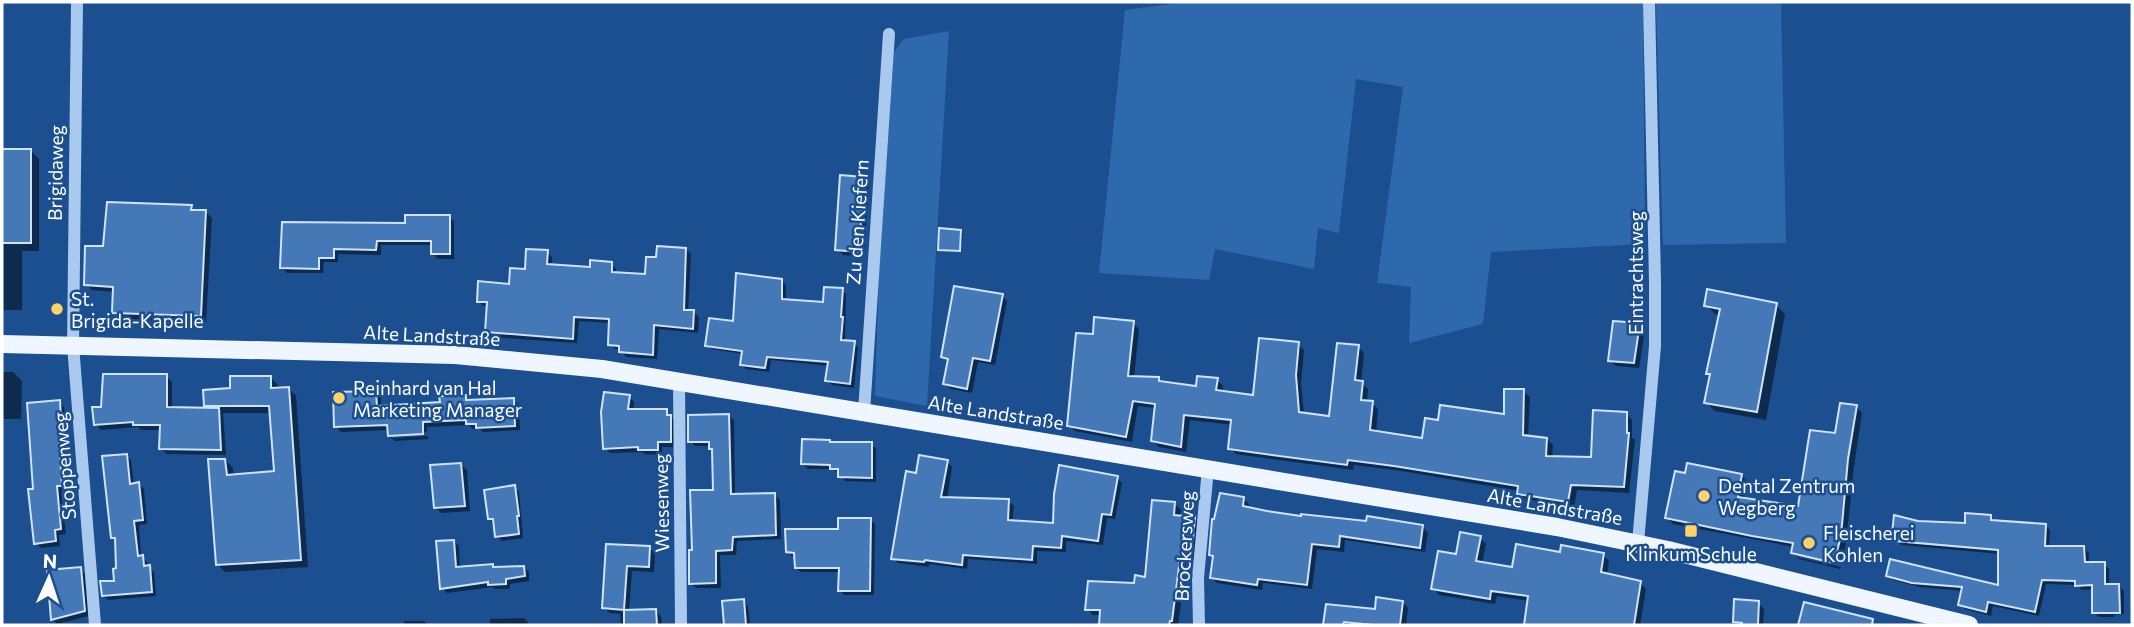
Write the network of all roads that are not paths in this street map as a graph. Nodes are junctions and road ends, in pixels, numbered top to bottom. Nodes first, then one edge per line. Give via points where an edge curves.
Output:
1 (77, 2) edge
2 (1650, 2) edge
3 (889, 34) dead end
4 (2, 344) edge
5 (72, 345) junction
6 (679, 381) junction
7 (864, 412) junction
8 (1208, 468) junction
9 (1638, 543) junction
10 (95, 625) edge
11 (681, 625) edge
12 (1199, 625) edge
13 (1969, 625) edge

1 - 5 street, Brigidaweg
2 - 9 street, Eintrachtsweg via 1655,346
3 - 7 street, Zu den Kiefern
4 - 5 main road, Alte Landstraße
5 - 6 main road, Alte Landstraße via 456,355
5 - 10 street, Stoppenweg
6 - 7 main road, Alte Landstraße
6 - 11 street, Wiesenweg
7 - 8 main road, Alte Landstraße
8 - 9 main road, Alte Landstraße
8 - 12 street, Brockersweg via 1198,578
9 - 13 main road, Alte Landstraße

